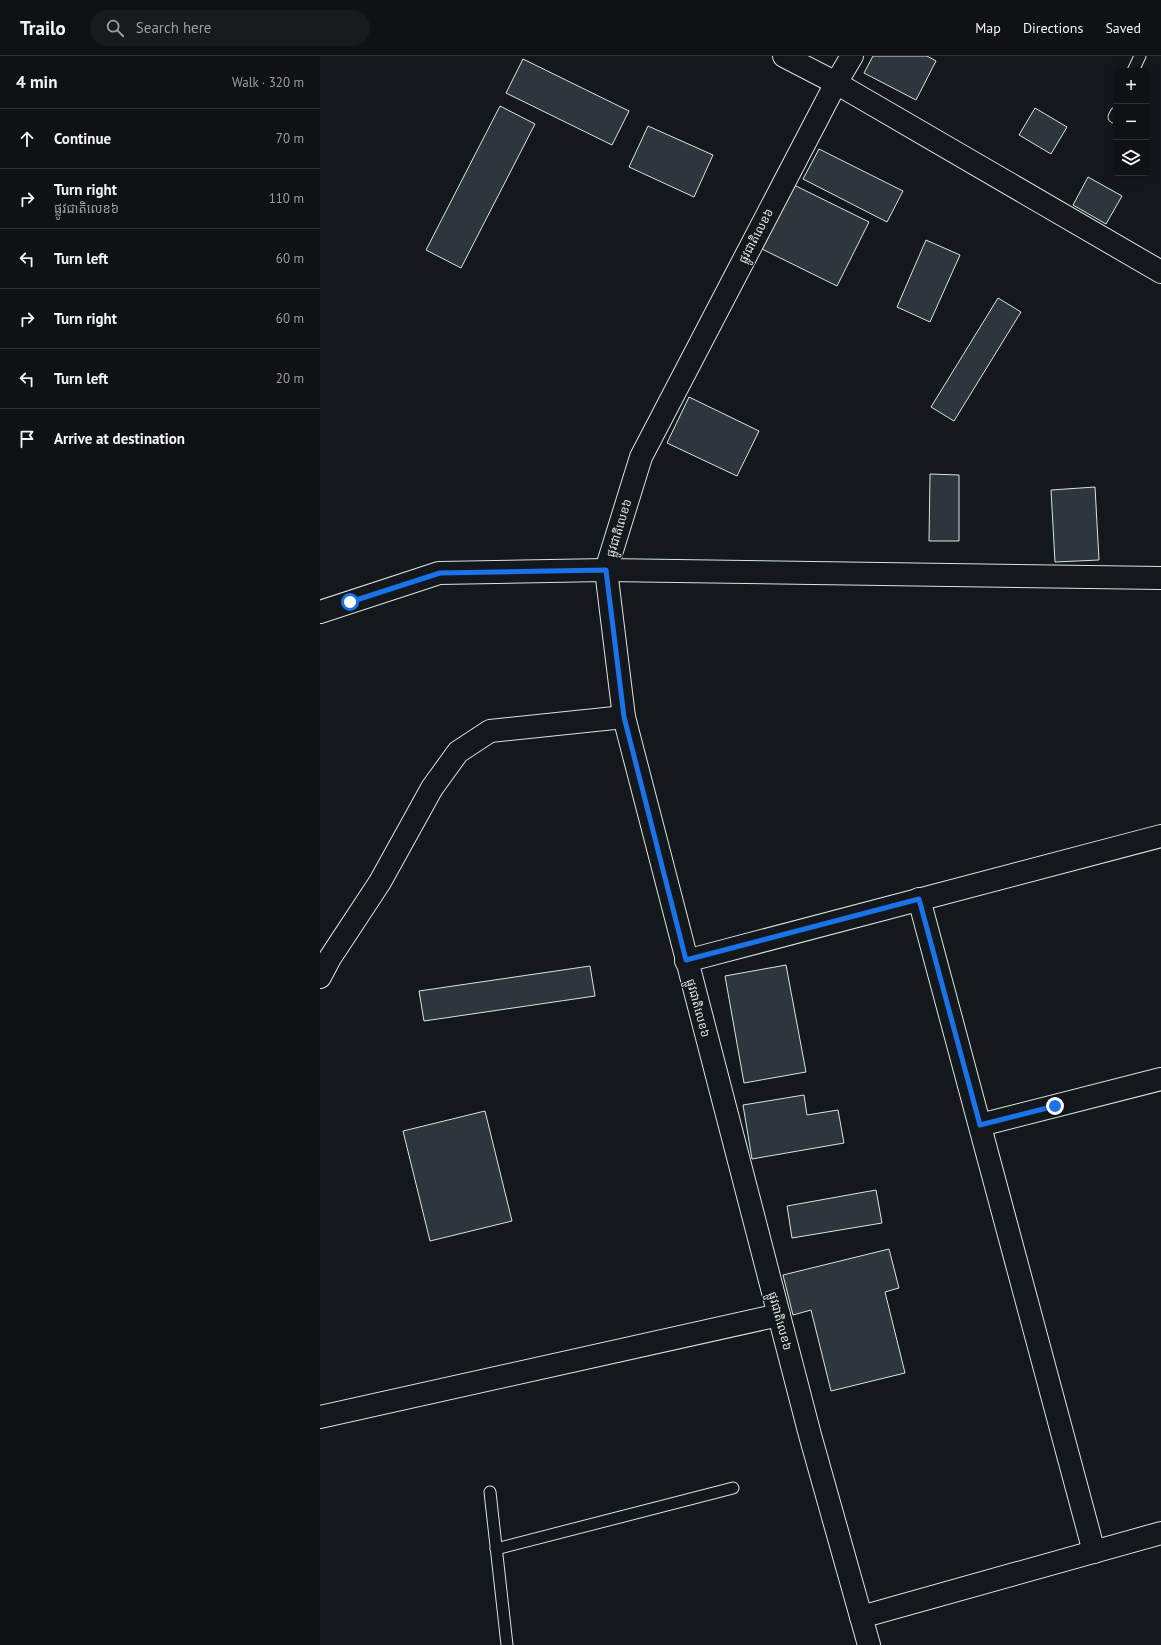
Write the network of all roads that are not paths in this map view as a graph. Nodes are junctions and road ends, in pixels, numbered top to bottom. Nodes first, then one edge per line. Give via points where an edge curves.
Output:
1 (784, 56) edge
2 (852, 56) edge
3 (1140, 56) edge
4 (1134, 68) edge
5 (836, 83) junction
6 (1161, 272) edge
7 (606, 570) junction
8 (1161, 578) edge
9 (320, 612) edge
10 (624, 717) junction
11 (1161, 836) edge
12 (919, 899) junction
13 (686, 960) junction
14 (320, 977) edge
15 (1161, 1079) edge
16 (980, 1125) junction
17 (779, 1315) junction
18 (320, 1417) edge
19 (733, 1488) dead end
20 (490, 1492) dead end
21 (1161, 1533) edge
22 (496, 1549) junction
23 (1094, 1552) junction
24 (861, 1617) junction
25 (507, 1645) edge
26 (868, 1645) edge

1 - 5 street
2 - 5 street, ផ្លូវជាតិលេខ៦
3 - 4 lane
5 - 6 street
5 - 7 street, ផ្លូវជាតិលេខ៦ via 641,457
7 - 8 street
7 - 9 street via 440,573
7 - 10 street, ផ្លូវជាតិលេខ៦
10 - 13 street, ផ្លូវជាតិលេខ៦
10 - 14 street via 490,731 458,752 432,788 380,882
11 - 12 street
12 - 13 street
12 - 16 street
13 - 17 street, ផ្លូវជាតិលេខ៦
15 - 16 street
16 - 23 street
17 - 18 street
17 - 24 street, ផ្លូវជាតិលេខ៦
19 - 22 lane
20 - 22 lane
21 - 23 street
22 - 25 lane
23 - 24 street
24 - 26 street, ផ្លូវជាតិលេខ៦

